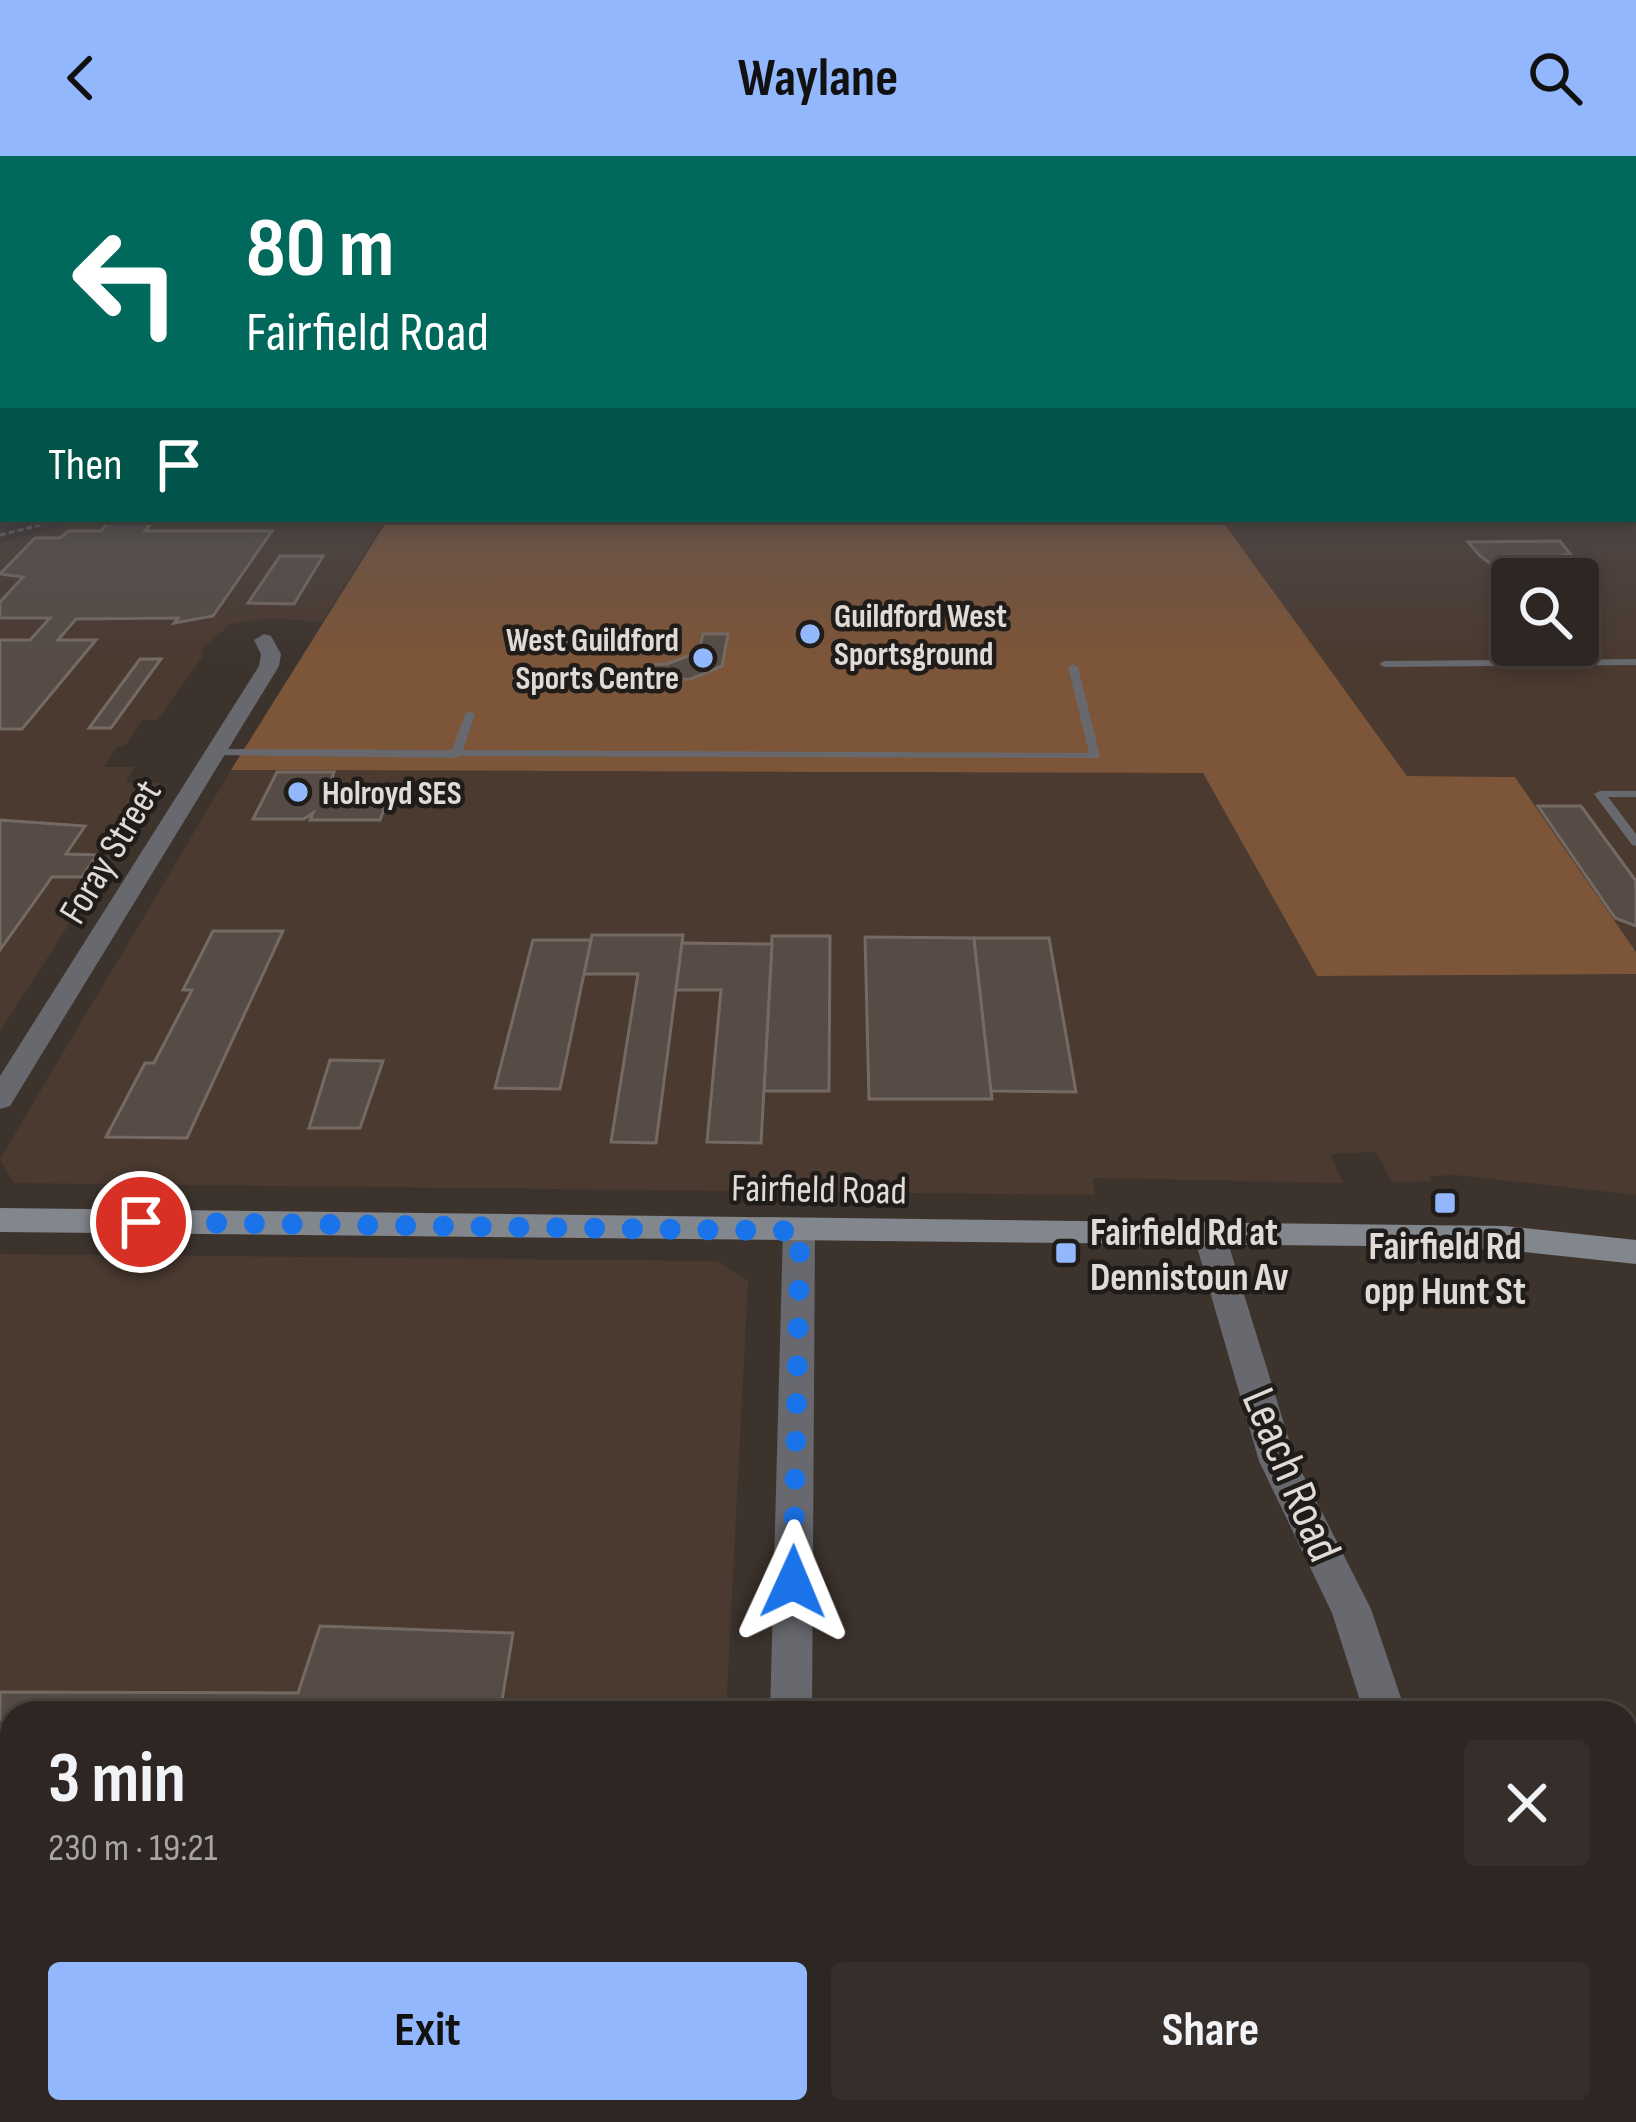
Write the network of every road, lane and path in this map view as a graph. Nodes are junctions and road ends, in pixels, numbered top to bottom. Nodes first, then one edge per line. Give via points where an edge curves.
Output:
1 (52, 522) edge
2 (0, 535) edge
3 (264, 640) dead end
4 (1636, 662) edge
5 (1384, 664) dead end
6 (1073, 667) dead end
7 (470, 714) dead end
8 (213, 752) junction
9 (456, 755) junction
10 (1636, 794) edge
11 (1636, 842) edge
12 (0, 1099) edge
13 (0, 1220) edge
14 (800, 1231) junction
15 (1209, 1233) junction
16 (1636, 1252) edge
17 (791, 1701) edge
18 (1381, 1701) edge

1 - 2 path
3 - 8 street, Foray Street via 269,665
4 - 5 lane
6 - 9 lane via 1095,756
7 - 9 lane
8 - 9 lane
8 - 12 street, Foray Street
10 - 11 lane via 1600,794
13 - 14 main road, Fairfield Road
14 - 15 main road, Fairfield Road
14 - 17 street
15 - 16 main road, Fairfield Road via 1505,1238
15 - 18 street, Leach Road via 1277,1461 1351,1609

